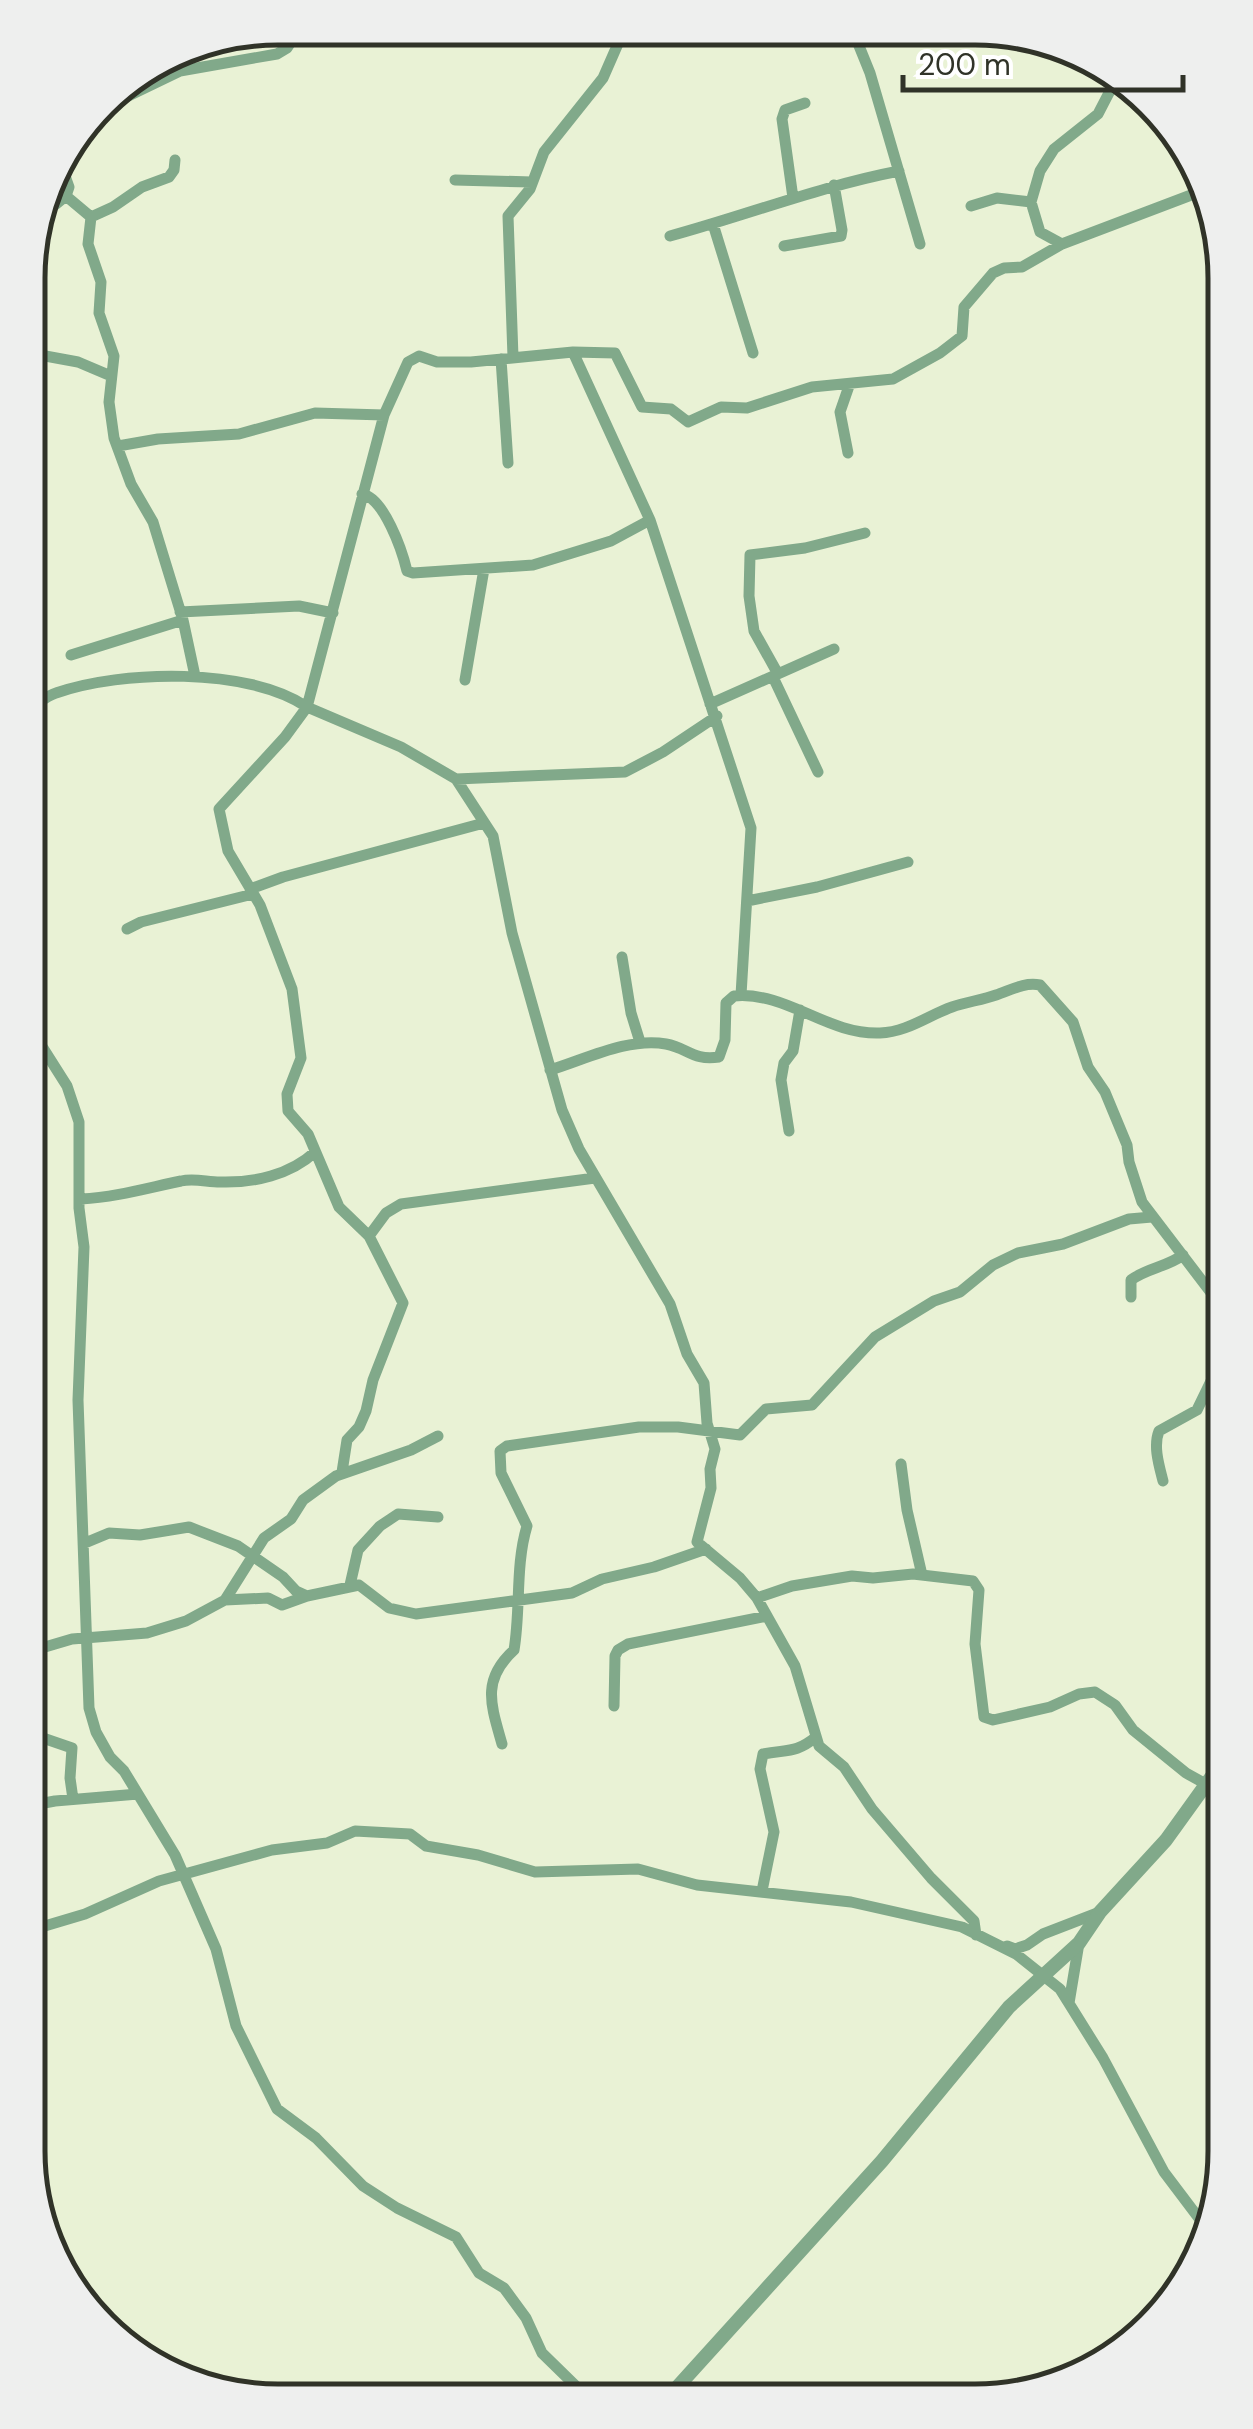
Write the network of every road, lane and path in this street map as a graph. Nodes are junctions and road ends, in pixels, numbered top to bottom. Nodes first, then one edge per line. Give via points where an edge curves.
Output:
1 (288, 45) edge
2 (617, 45) edge
3 (859, 45) edge
4 (1111, 89) edge
5 (139, 91) edge
6 (806, 103) dead end
7 (175, 160) dead end
8 (899, 170) junction
9 (455, 180) dead end
10 (67, 181) edge
11 (532, 182) junction
12 (834, 184) junction
13 (1192, 195) edge
14 (66, 196) junction
15 (793, 198) junction
16 (1031, 202) junction
17 (57, 204) edge
18 (970, 206) dead end
19 (90, 217) junction
20 (714, 224) junction
21 (670, 236) dead end
22 (920, 244) dead end
23 (1062, 244) junction
24 (784, 246) dead end
25 (574, 352) junction
26 (753, 352) dead end
27 (45, 355) edge
28 (507, 358) junction
29 (111, 376) junction
30 (849, 386) junction
31 (384, 415) junction
32 (118, 446) junction
33 (848, 453) dead end
34 (508, 463) dead end
35 (362, 494) junction
36 (650, 520) junction
37 (865, 533) dead end
38 (484, 569) junction
39 (333, 613) junction
40 (182, 616) junction
41 (834, 649) dead end
42 (71, 655) dead end
43 (776, 675) junction
44 (195, 676) junction
45 (465, 680) dead end
46 (45, 699) edge
47 (710, 704) junction
48 (306, 707) junction
49 (717, 716) junction
50 (818, 772) dead end
51 (456, 778) junction
52 (484, 823) junction
53 (908, 862) dead end
54 (252, 891) junction
55 (747, 901) junction
56 (127, 929) dead end
57 (622, 957) dead end
58 (741, 995) junction
59 (800, 1010) junction
60 (640, 1042) junction
61 (45, 1052) edge
62 (550, 1070) junction
63 (789, 1131) dead end
64 (316, 1152) junction
65 (595, 1178) junction
66 (80, 1199) junction
67 (1152, 1216) junction
68 (370, 1236) junction
69 (1183, 1255) junction
70 (1208, 1288) edge
71 (1130, 1297) dead end
72 (1208, 1387) edge
73 (710, 1432) junction
74 (438, 1436) dead end
75 (901, 1464) dead end
76 (342, 1472) junction
77 (1163, 1481) dead end
78 (438, 1517) dead end
79 (85, 1543) junction
80 (706, 1548) junction
81 (252, 1556) junction
82 (922, 1575) junction
83 (350, 1586) junction
84 (307, 1596) junction
85 (757, 1598) junction
86 (520, 1599) junction
87 (225, 1600) junction
88 (767, 1616) junction
89 (87, 1638) junction
90 (45, 1648) edge
91 (614, 1706) dead end
92 (816, 1737) junction
93 (45, 1739) edge
94 (502, 1744) dead end
95 (1208, 1778) edge
96 (1204, 1783) junction
97 (138, 1794) junction
98 (73, 1799) junction
99 (45, 1803) edge
100 (184, 1876) junction
101 (762, 1892) junction
102 (1100, 1912) junction
103 (45, 1927) edge
104 (976, 1935) junction
105 (1079, 1943) junction
106 (998, 1944) junction
107 (1043, 1978) junction
108 (1068, 2003) junction
109 (1200, 2213) edge
110 (575, 2384) edge
111 (679, 2384) edge

1 - 5 street via 277,54 180,72
2 - 11 street via 603,78 544,152
3 - 8 street
4 - 16 street via 1098,114 1054,149
6 - 15 street via 785,110 782,119
7 - 19 street via 169,176
8 - 12 street
8 - 22 street
9 - 11 street
10 - 14 street
11 - 28 street via 508,216
12 - 15 street
12 - 24 street via 840,236
13 - 23 street
14 - 17 street
14 - 19 street
15 - 20 street
16 - 18 street via 997,198
16 - 23 street via 1040,232
19 - 29 street via 99,312 114,356
20 - 21 street
20 - 26 street
23 - 30 street via 1022,267 994,273 964,306 962,336 940,353 893,379
25 - 28 street
25 - 30 street via 615,353 642,407 671,409 688,422 720,407 747,408 812,387
25 - 36 street
27 - 29 street
28 - 31 street via 437,362 419,356 408,362
28 - 34 street
29 - 32 street
30 - 33 street via 840,412
31 - 32 street via 315,413 239,434
31 - 35 street
32 - 40 street via 153,522
35 - 38 street via 374,499 410,573
35 - 39 street
36 - 38 street via 545,562
36 - 47 street
37 - 43 street via 750,555 754,631
38 - 45 street
39 - 40 street via 288,606
39 - 48 street
40 - 42 street
40 - 44 street
41 - 43 street
43 - 47 street
43 - 50 street
44 - 46 street via 89,684
44 - 48 street via 285,692
47 - 49 street
48 - 51 street via 402,746
48 - 54 street via 219,809 228,851
49 - 51 street via 625,772
49 - 55 street via 751,828
51 - 52 street
52 - 54 street
52 - 62 street via 494,836 512,933
53 - 55 street
54 - 56 street
54 - 64 street via 292,989 300,1037 301,1058 286,1103
55 - 58 street
57 - 60 street
58 - 59 street
58 - 60 street via 726,1002 719,1057
59 - 63 street via 781,1080
59 - 67 street via 853,1032 884,1033 1040,985 1074,1022 1088,1068 1128,1145 1135,1188
60 - 62 street
61 - 66 street via 71,1094 79,1122
62 - 65 street
64 - 66 street via 292,1169 256,1180 194,1179
64 - 68 street via 340,1206
65 - 68 street via 401,1204 386,1212
65 - 73 street via 670,1304 686,1354 704,1383
66 - 79 street
67 - 69 street
67 - 73 street via 993,1264 960,1292 875,1337 812,1404 766,1409 740,1435
68 - 76 street via 403,1308 366,1411 347,1440
69 - 70 street
69 - 71 street via 1131,1280
72 - 77 street via 1197,1410 1159,1431
73 - 80 street via 712,1488 697,1542
73 - 86 street via 639,1428 500,1451 500,1472 526,1526
74 - 76 street
75 - 82 street
76 - 81 street via 302,1500
78 - 83 street via 398,1514 380,1526 358,1550
79 - 81 street via 109,1533 190,1526
79 - 89 street
80 - 85 street
80 - 86 street via 572,1593
81 - 84 street
81 - 87 street
82 - 85 street via 852,1576
82 - 96 street via 973,1581 980,1590 975,1644 984,1717 1095,1692
83 - 84 street
83 - 86 street via 389,1608 416,1614
84 - 87 street via 282,1605 268,1598
85 - 88 street
86 - 94 street via 514,1650 498,1664 489,1700
87 - 89 street via 168,1628
88 - 91 street via 628,1644 614,1656
88 - 92 street via 795,1666
89 - 90 street
89 - 97 street via 96,1732
92 - 101 street via 787,1753 764,1754 760,1769 774,1832
92 - 104 street via 974,1921
93 - 98 street via 72,1748
95 - 96 street
96 - 102 street via 1166,1840
97 - 98 street
97 - 100 street
98 - 99 street
100 - 101 street via 254,1854 327,1843 355,1830 410,1834 426,1846 535,1872 638,1869
100 - 103 street
100 - 110 street via 216,1949 236,2026 277,2109 363,2186 456,2237 479,2273 504,2288 542,2352
101 - 104 street via 872,1906
102 - 105 street
102 - 106 street via 1027,1945
104 - 106 street
105 - 107 street
105 - 108 street
106 - 107 street
107 - 108 street
107 - 111 street via 1009,2007 882,2161
108 - 109 street via 1164,2172

